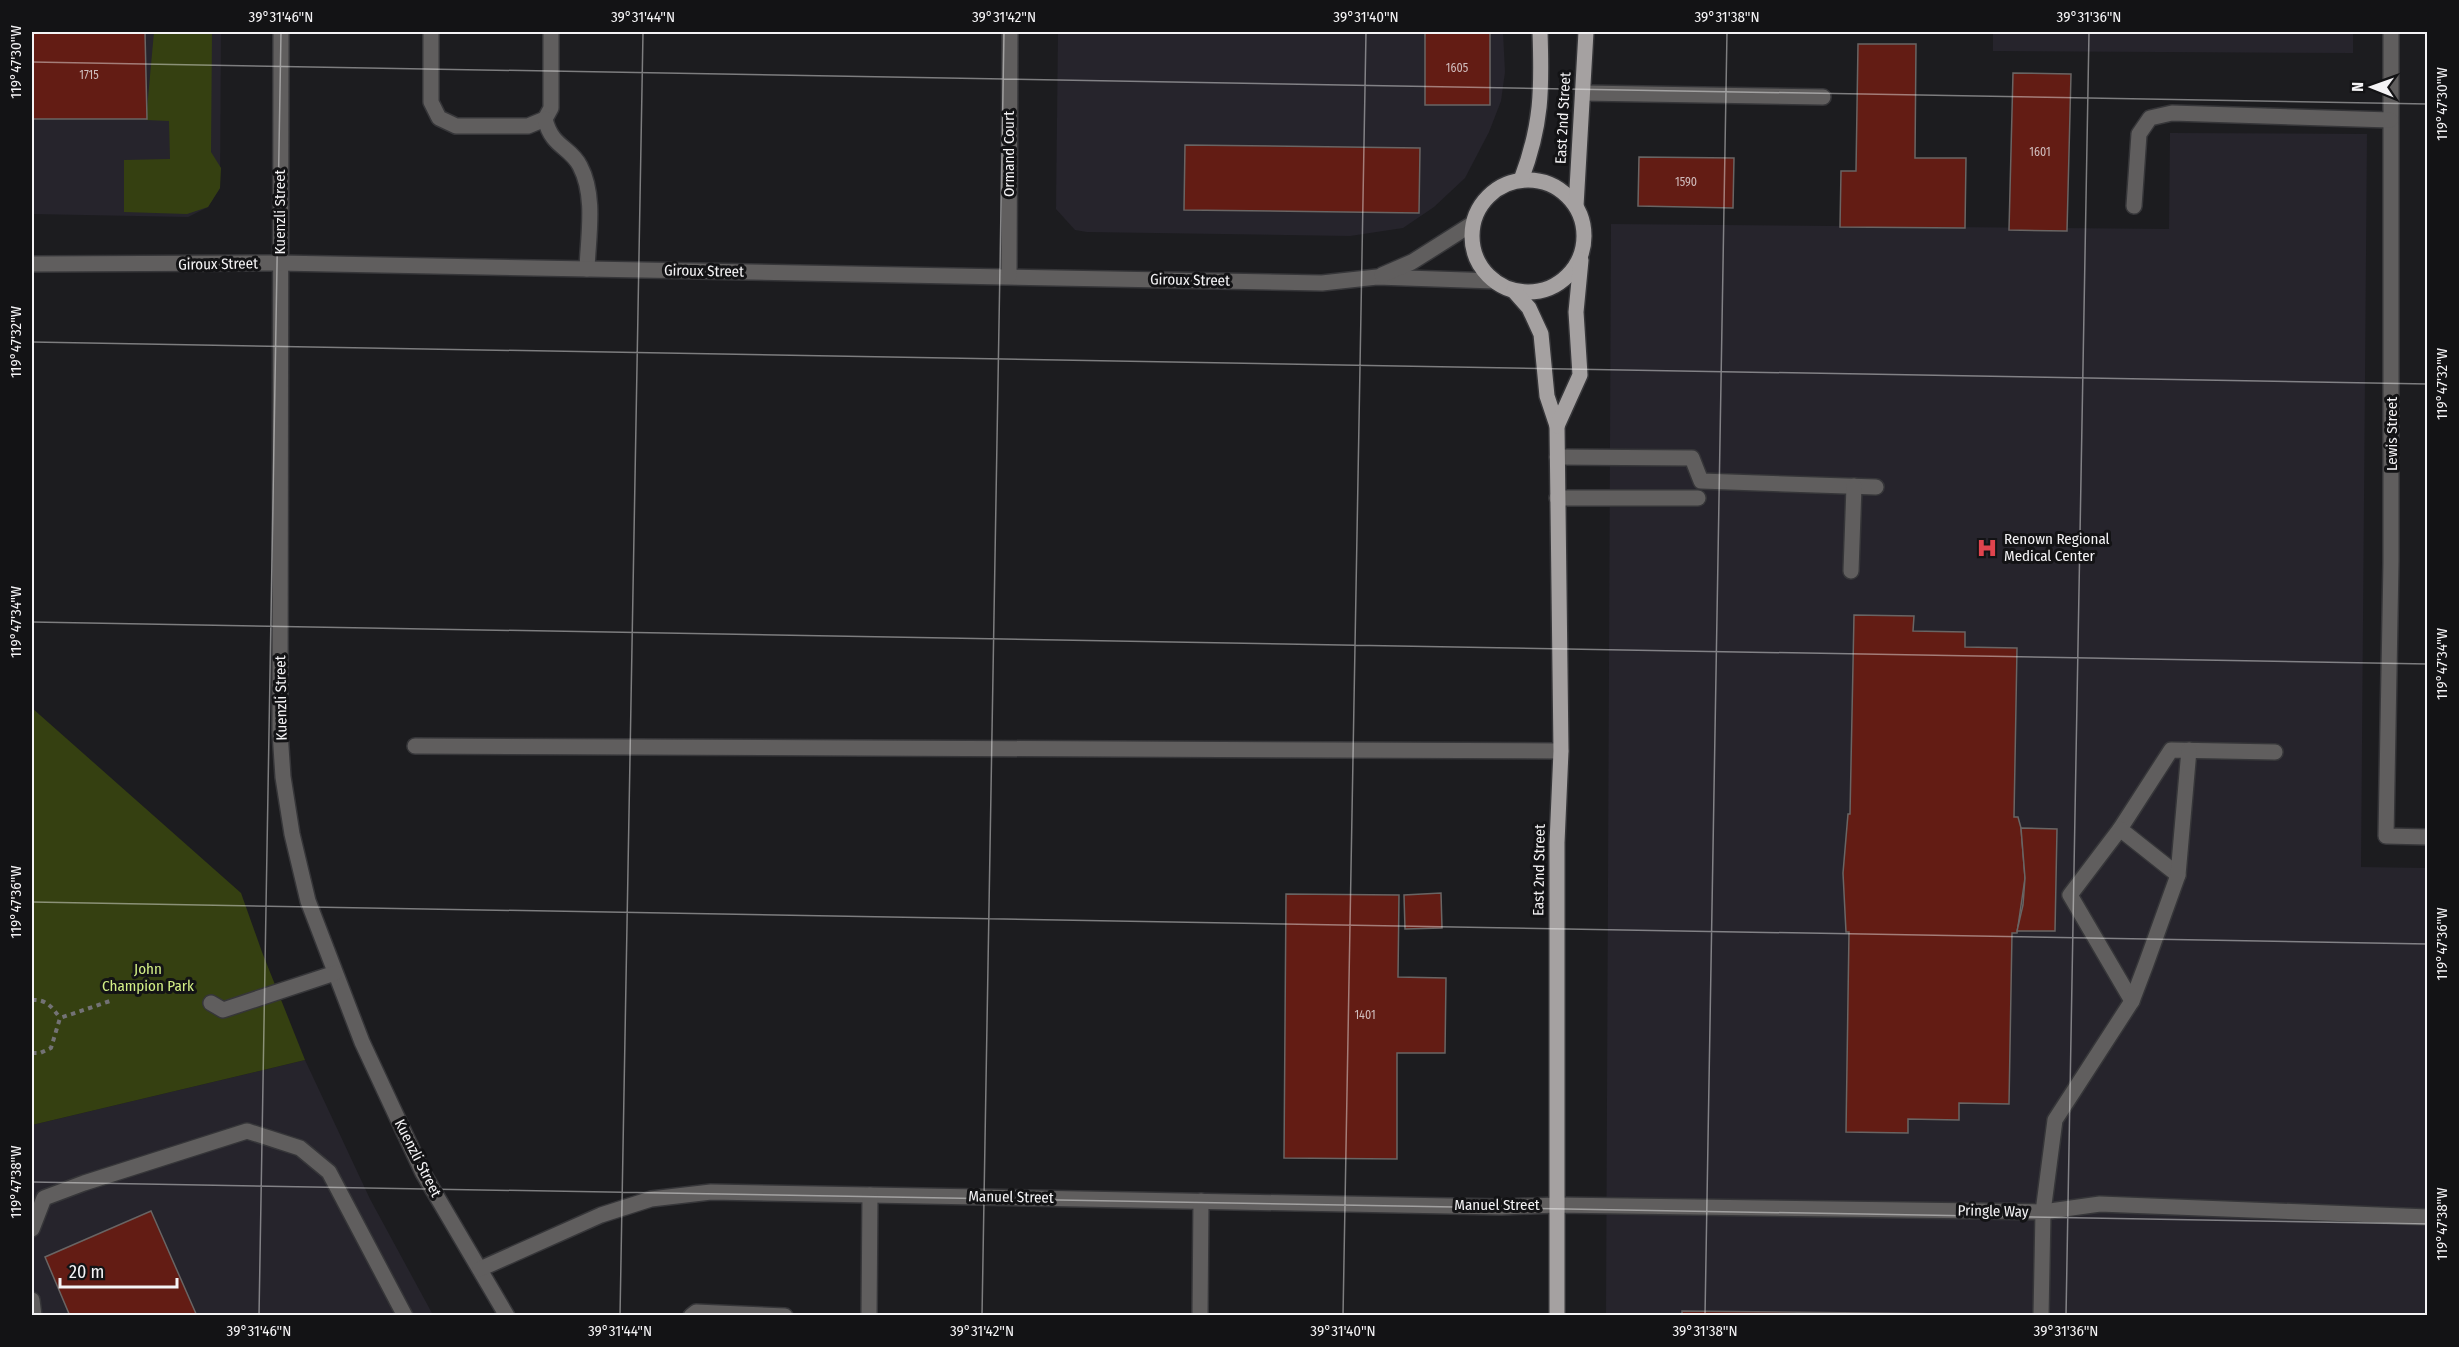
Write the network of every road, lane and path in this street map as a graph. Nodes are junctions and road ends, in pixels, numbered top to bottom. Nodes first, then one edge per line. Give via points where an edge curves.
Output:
1 (280, 32) edge
2 (430, 32) edge
3 (447, 32) edge
4 (551, 32) edge
5 (1010, 32) edge
6 (1540, 32) edge
7 (1586, 32) edge
8 (2391, 32) edge
9 (1582, 93) junction
10 (1823, 97) dead end
11 (545, 119) junction
12 (2390, 120) junction
13 (1521, 180) junction
14 (1576, 206) junction
15 (2134, 206) dead end
16 (1472, 224) junction
17 (1582, 255) junction
18 (279, 263) junction
19 (32, 264) edge
20 (587, 269) junction
21 (1009, 276) junction
22 (1377, 277) junction
23 (1495, 281) junction
24 (1514, 291) junction
25 (1557, 426) junction
26 (1557, 457) junction
27 (1854, 486) junction
28 (1876, 487) dead end
29 (1557, 498) junction
30 (1698, 498) dead end
31 (1851, 571) dead end
32 (415, 746) dead end
33 (2189, 750) junction
34 (1561, 751) junction
35 (2275, 752) dead end
36 (2120, 829) junction
37 (2427, 837) edge
38 (2178, 875) junction
39 (335, 973) junction
40 (32, 1000) edge
41 (113, 1000) dead end
42 (2132, 1001) junction
43 (211, 1003) dead end
44 (60, 1018) junction
45 (32, 1053) edge
46 (870, 1195) junction
47 (1201, 1201) junction
48 (1557, 1205) junction
49 (2043, 1212) junction
50 (2427, 1217) edge
51 (32, 1229) edge
52 (480, 1269) junction
53 (32, 1300) edge
54 (34, 1316) edge
55 (405, 1316) edge
56 (507, 1316) edge
57 (691, 1316) edge
58 (785, 1316) edge
59 (869, 1316) edge
60 (1200, 1316) edge
61 (1557, 1316) edge
62 (2042, 1316) edge

1 - 18 street, Kuenzli Street
2 - 3 street
2 - 11 street via 431,102 439,118 456,126 528,126
4 - 11 street via 551,108
5 - 21 street, Ormand Court
6 - 13 main road, East 2nd Street via 1538,124
7 - 9 main road, East 2nd Street
8 - 12 street, Lewis Street
9 - 10 street
9 - 14 main road, East 2nd Street
11 - 20 street via 549,134 580,165 588,190
12 - 15 street via 2172,113 2150,118 2139,135
12 - 37 street, Lewis Street via 2391,514 2386,836
13 - 14 main road via 1552,184
13 - 16 main road via 1493,191
14 - 17 main road via 1585,235
16 - 22 street, Giroux Street via 1412,262
16 - 23 main road via 1473,247 1481,267
17 - 24 main road via 1571,273 1554,286 1535,292
17 - 25 main road, East 2nd Street via 1576,312 1580,375
18 - 19 street, Giroux Street
18 - 20 street, Giroux Street
18 - 39 street, Kuenzli Street via 280,732 292,834 308,901
20 - 21 street, Giroux Street
21 - 22 street, Giroux Street via 1322,283
22 - 23 street, Giroux Street
23 - 24 main road
24 - 25 main road, East 2nd Street via 1529,308 1541,334 1547,396
25 - 26 main road, East 2nd Street
26 - 27 street via 1692,458 1701,481
26 - 29 main road, East 2nd Street
27 - 28 street
27 - 31 street
29 - 30 street
29 - 34 main road, East 2nd Street
32 - 34 street
33 - 35 street
33 - 36 street via 2171,750
33 - 38 street
34 - 48 main road, East 2nd Street via 1557,854
36 - 38 street
36 - 42 street via 2070,895
38 - 42 street
39 - 43 street via 224,1010
39 - 52 street, Kuenzli Street via 362,1042 423,1173
40 - 44 path via 50,1005
41 - 44 path
42 - 49 street via 2055,1120
44 - 45 path via 51,1048
46 - 47 street, Manuel Street
46 - 52 street, Manuel Street via 711,1192 651,1199 601,1215
46 - 59 street
47 - 48 street, Manuel Street
47 - 60 street
48 - 49 street, Pringle Way
48 - 61 main road, East 2nd Street
49 - 50 street, Pringle Way via 2100,1204
49 - 62 street
51 - 55 street via 44,1198 247,1131 300,1148 329,1172
52 - 56 street, Kuenzli Street
53 - 54 street
57 - 58 street via 696,1312

